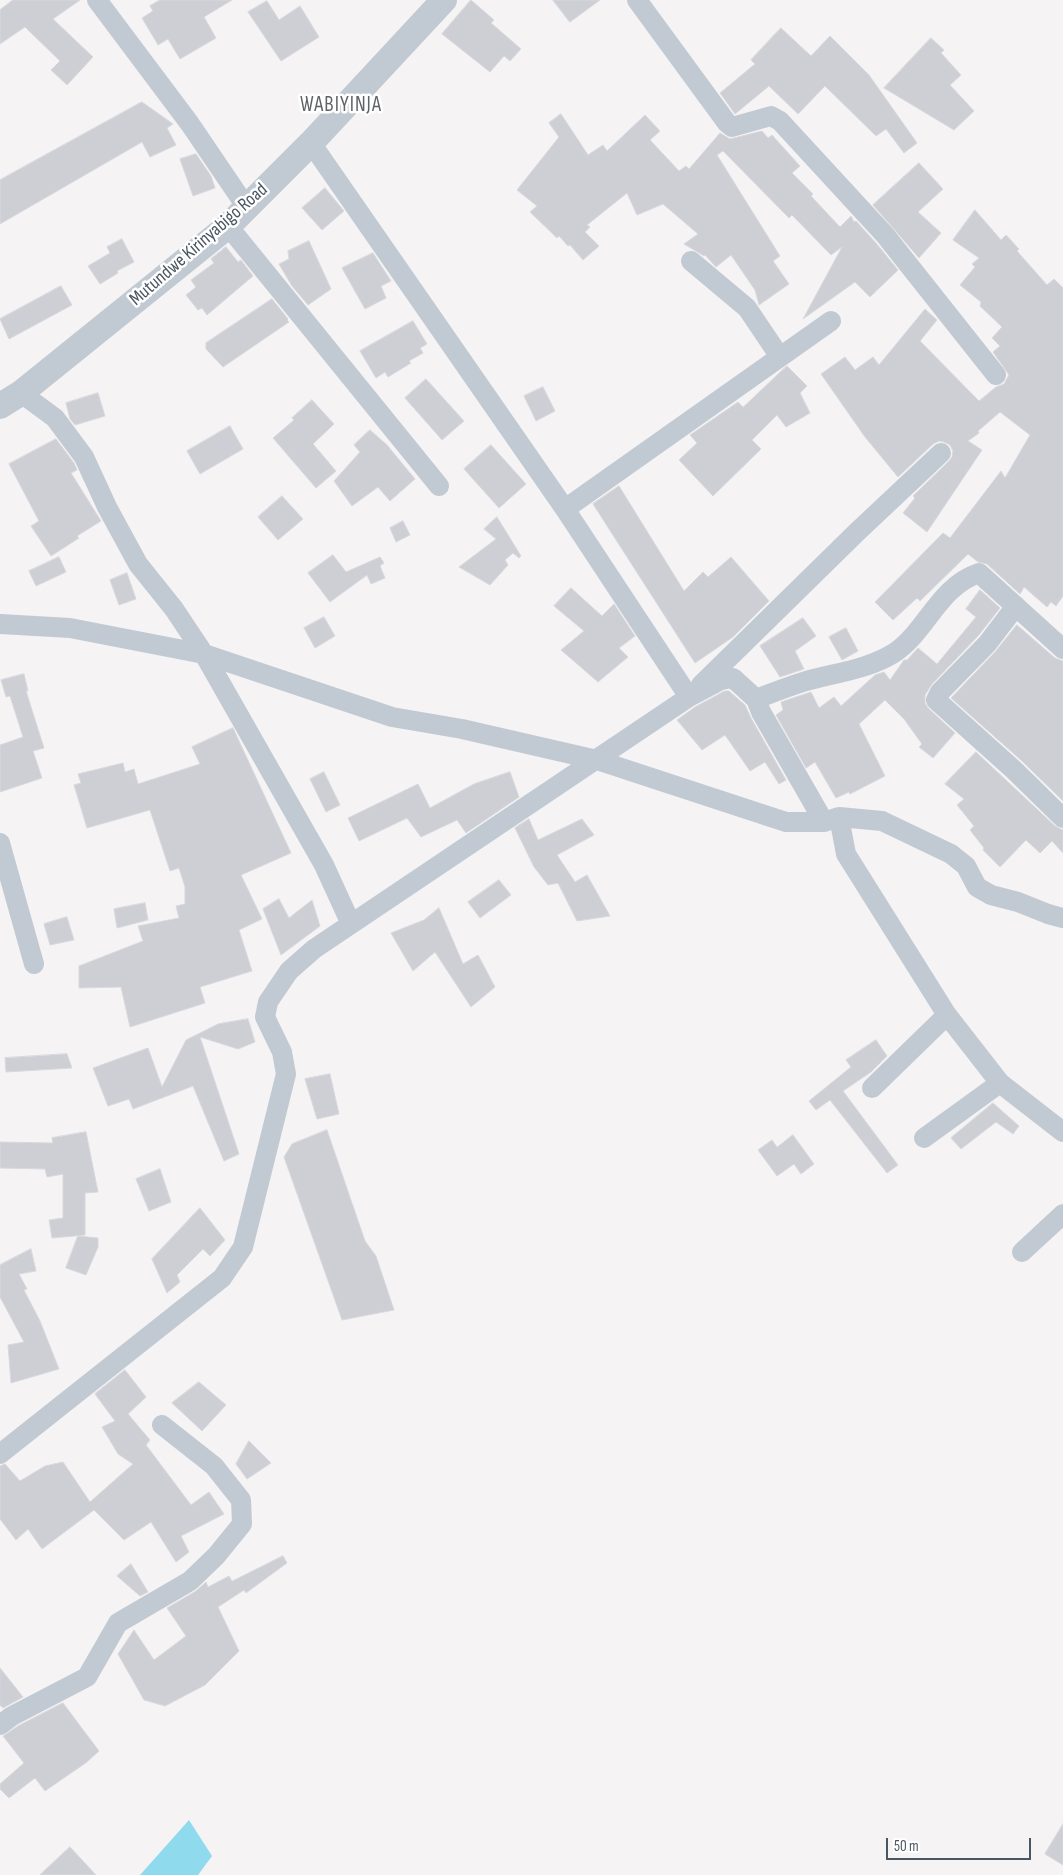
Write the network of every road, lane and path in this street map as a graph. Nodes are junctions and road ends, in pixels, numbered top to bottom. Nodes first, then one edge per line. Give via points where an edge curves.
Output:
1 (97, 0) edge
2 (444, 0) edge
3 (637, 0) edge
4 (312, 144) junction
5 (247, 208) junction
6 (228, 226) junction
7 (691, 260) dead end
8 (831, 321) dead end
9 (780, 357) junction
10 (996, 375) dead end
11 (10, 400) edge
12 (942, 453) dead end
13 (439, 486) dead end
14 (565, 510) junction
15 (1016, 606) junction
16 (0, 624) edge
17 (1063, 648) edge
18 (204, 654) junction
19 (689, 697) junction
20 (756, 699) junction
21 (597, 760) junction
22 (1063, 818) edge
23 (831, 819) junction
24 (0, 842) edge
25 (1063, 918) edge
26 (351, 924) junction
27 (34, 964) dead end
28 (947, 1015) junction
29 (1000, 1083) junction
30 (872, 1088) dead end
31 (1063, 1132) edge
32 (924, 1138) dead end
33 (1063, 1214) edge
34 (1022, 1252) dead end
35 (162, 1424) dead end
36 (0, 1454) edge
37 (0, 1725) edge

1 - 5 street via 190,124
2 - 4 street, Mutundwe Kirinyabigo Road
3 - 10 street via 727,123 732,127 771,116 780,121 885,235
4 - 5 street, Mutundwe Kirinyabigo Road
4 - 14 street
5 - 6 street, Mutundwe Kirinyabigo Road
6 - 11 street, Mutundwe Kirinyabigo Road
6 - 13 street
7 - 9 street via 747,308
8 - 9 street
9 - 14 street
11 - 18 street via 56,418 84,457 138,564
12 - 19 street
14 - 19 street
15 - 17 street
15 - 20 street via 979,573 967,577 946,594 908,640 878,663 803,682
15 - 22 street via 987,644 936,700
16 - 18 street via 70,628
18 - 21 street via 392,716
18 - 26 street via 324,865
19 - 20 street via 721,680 732,678
19 - 21 street
20 - 23 street via 761,712
21 - 23 street via 786,822
21 - 26 street
23 - 25 street via 890,825 951,854 966,866 977,887 991,895
23 - 28 street via 846,854
24 - 27 street
26 - 36 street via 289,971 268,1002 265,1017 282,1052 286,1074 243,1248 222,1278
28 - 29 street
28 - 30 street
29 - 31 street
29 - 32 street
33 - 34 street
35 - 37 street via 214,1466 241,1500 242,1524 190,1581 118,1623 87,1677

